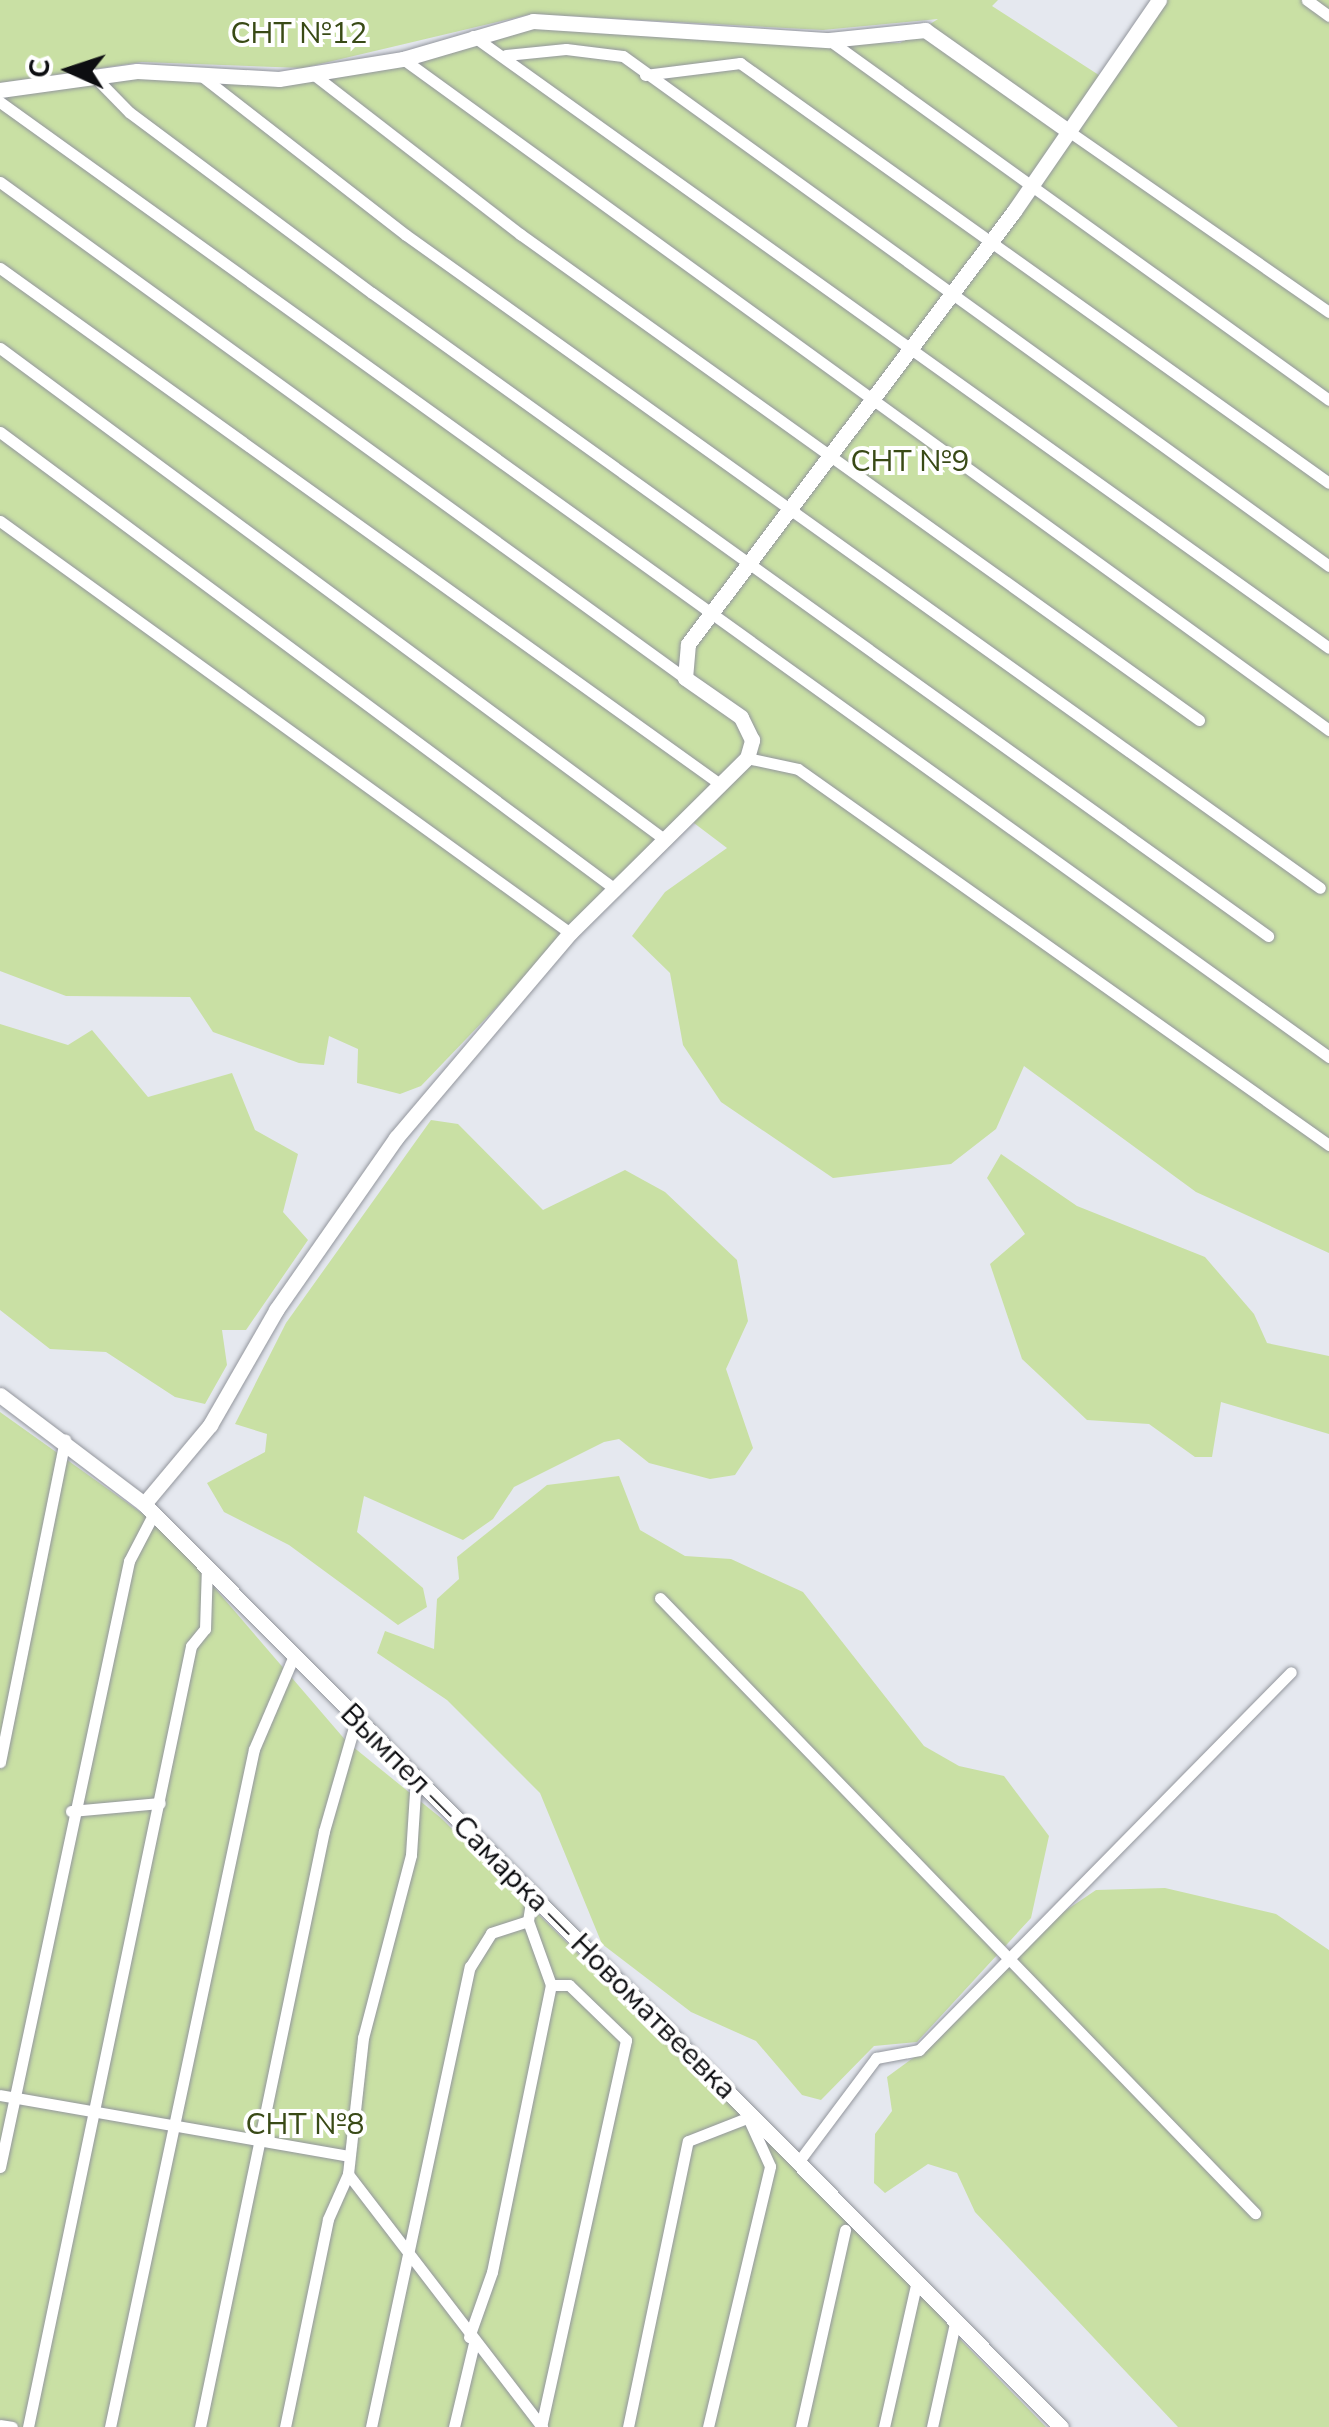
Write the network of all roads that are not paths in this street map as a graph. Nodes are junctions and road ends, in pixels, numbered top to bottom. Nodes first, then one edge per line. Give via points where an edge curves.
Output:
1 (1159, 0) edge
2 (1306, 0) edge
3 (1329, 16) edge
4 (469, 34) junction
5 (829, 40) junction
6 (506, 55) junction
7 (403, 59) junction
8 (91, 73) junction
9 (198, 73) junction
10 (313, 74) junction
11 (646, 75) junction
12 (0, 90) edge
13 (0, 102) edge
14 (1067, 130) junction
15 (0, 182) edge
16 (1032, 186) junction
17 (991, 242) junction
18 (0, 268) edge
19 (953, 294) junction
20 (1329, 312) edge
21 (0, 348) edge
22 (912, 349) junction
23 (1329, 400) edge
24 (872, 401) junction
25 (0, 432) edge
26 (828, 454) junction
27 (1329, 483) edge
28 (785, 505) junction
29 (0, 520) edge
30 (744, 559) junction
31 (1329, 566) edge
32 (706, 613) junction
33 (1329, 648) edge
34 (685, 678) junction
35 (1199, 720) dead end
36 (1329, 730) edge
37 (746, 758) junction
38 (720, 784) junction
39 (664, 839) junction
40 (615, 888) junction
41 (1320, 888) dead end
42 (570, 933) junction
43 (1268, 936) dead end
44 (1329, 1058) edge
45 (1329, 1145) edge
46 (1, 1398) edge
47 (64, 1439) junction
48 (149, 1510) junction
49 (207, 1566) junction
50 (660, 1598) dead end
51 (294, 1658) junction
52 (1291, 1672) dead end
53 (356, 1720) junction
54 (0, 1762) edge
55 (416, 1778) junction
56 (160, 1803) junction
57 (71, 1812) junction
58 (531, 1902) junction
59 (528, 1921) junction
60 (1006, 1954) junction
61 (552, 1985) junction
62 (0, 2095) edge
63 (15, 2098) junction
64 (94, 2111) junction
65 (750, 2118) junction
66 (178, 2124) junction
67 (263, 2140) junction
68 (349, 2156) junction
69 (798, 2162) junction
70 (0, 2167) edge
71 (348, 2174) junction
72 (1255, 2213) dead end
73 (845, 2230) dead end
74 (410, 2264) junction
75 (917, 2281) junction
76 (955, 2323) junction
77 (472, 2340) junction
78 (0, 2424) edge
79 (1059, 2426) edge
80 (12, 2427) edge
81 (28, 2427) edge
82 (110, 2427) edge
83 (200, 2427) edge
84 (285, 2427) edge
85 (371, 2427) edge
86 (454, 2427) edge
87 (542, 2427) edge
88 (628, 2427) edge
89 (708, 2427) edge
90 (801, 2427) edge
91 (884, 2427) edge
92 (932, 2427) edge

1 - 14 street
2 - 3 street
4 - 5 street via 533,21
4 - 6 street
4 - 7 street
5 - 14 street via 925,30
5 - 16 street
6 - 11 street via 604,54
6 - 22 street
7 - 10 street
7 - 24 street
8 - 9 street
8 - 12 street
8 - 30 street via 190,158
9 - 10 street
9 - 28 street
10 - 26 street
11 - 17 street via 740,64
11 - 19 street
13 - 32 street
14 - 16 street
14 - 20 street
15 - 34 street
16 - 17 street
16 - 23 street
17 - 19 street
17 - 27 street
18 - 38 street
19 - 22 street
19 - 31 street
21 - 39 street
22 - 24 street
22 - 33 street
24 - 26 street
24 - 36 street
25 - 40 street
26 - 28 street
26 - 35 street
28 - 30 street
28 - 41 street
29 - 42 street
30 - 32 street
30 - 43 street
32 - 34 street via 688,644
32 - 44 street
34 - 37 street via 742,716 752,740
37 - 38 street
37 - 45 street via 798,769
38 - 39 street
39 - 40 street
40 - 42 street
42 - 48 street via 396,1138
46 - 47 street, Вымпел — Самарка — Новоматвеевка
47 - 48 street, Вымпел — Самарка — Новоматвеевка
47 - 54 street
48 - 49 street, Вымпел — Самарка — Новоматвеевка
48 - 57 street via 129,1561
49 - 51 street, Вымпел — Самарка — Новоматвеевка
49 - 56 street via 205,1630 191,1646
50 - 60 street
51 - 53 street, Вымпел — Самарка — Новоматвеевка
51 - 66 street via 254,1750
52 - 60 street
53 - 55 street, Вымпел — Самарка — Новоматвеевка
53 - 67 street via 324,1831
55 - 58 street, Вымпел — Самарка — Новоматвеевка
55 - 68 street via 411,1854 363,2038
56 - 57 street
56 - 64 street
57 - 63 street
58 - 59 street
58 - 65 street, Вымпел — Самарка — Новоматвеевка
59 - 61 street
59 - 74 street via 491,1933 470,1968
60 - 69 street via 920,2050 876,2058
60 - 72 street
61 - 77 street
61 - 87 street via 569,1985 626,2040
62 - 63 street
63 - 64 street
63 - 70 street
64 - 66 street
64 - 81 street
65 - 69 street, Вымпел — Самарка — Новоматвеевка
65 - 88 street via 688,2142
65 - 89 street via 770,2166
66 - 67 street
66 - 82 street
67 - 68 street
67 - 83 street
68 - 71 street
69 - 75 street, Вымпел — Самарка — Новоматвеевка
71 - 74 street
71 - 84 street via 328,2219
73 - 90 street
74 - 77 street
74 - 85 street
75 - 76 street, Вымпел — Самарка — Новоматвеевка
75 - 91 street
76 - 79 street, Вымпел — Самарка — Новоматвеевка
76 - 92 street
77 - 86 street
77 - 87 street
78 - 80 street

